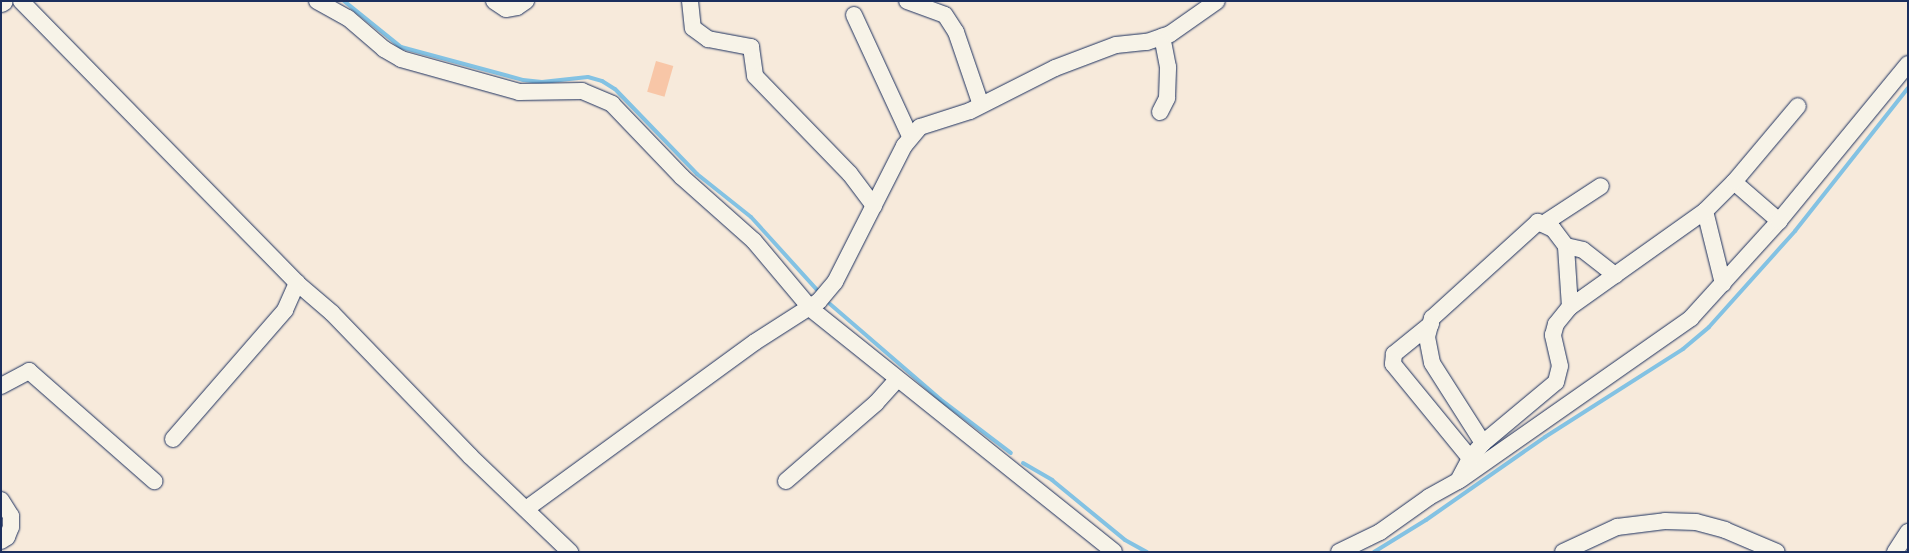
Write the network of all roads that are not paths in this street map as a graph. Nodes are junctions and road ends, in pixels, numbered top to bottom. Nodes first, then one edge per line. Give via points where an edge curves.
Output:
1 (21, 1) edge
2 (317, 1) edge
3 (494, 1) edge
4 (526, 1) edge
5 (679, 1) edge
6 (690, 1) edge
7 (907, 1) edge
8 (1217, 1) edge
9 (854, 16) dead end
10 (693, 28) junction
11 (1162, 36) junction
12 (1908, 64) edge
13 (981, 105) junction
14 (1798, 106) dead end
15 (1160, 112) dead end
16 (910, 136) junction
17 (1734, 182) junction
18 (1601, 186) dead end
19 (874, 206) junction
20 (1705, 210) junction
21 (1779, 221) junction
22 (1543, 224) junction
23 (1566, 246) junction
24 (1615, 275) junction
25 (297, 283) junction
26 (1723, 284) junction
27 (1570, 307) junction
28 (811, 309) junction
29 (1431, 324) junction
30 (897, 380) junction
31 (1, 386) edge
32 (173, 439) dead end
33 (1483, 443) junction
34 (1470, 458) junction
35 (786, 480) dead end
36 (154, 481) dead end
37 (1458, 482) junction
38 (1, 500) edge
39 (526, 509) junction
40 (1908, 532) edge
41 (1, 541) edge
42 (570, 552) edge
43 (1114, 552) edge
44 (1339, 552) edge
45 (1563, 552) edge
46 (1777, 552) edge
47 (1895, 552) edge

1 - 25 street
2 - 28 street via 348,18 401,59 519,92 582,92 612,104 682,177 754,241
3 - 4 street via 506,8 517,7
5 - 10 street via 683,26
6 - 10 street
7 - 13 street via 945,15 956,32
8 - 11 street
9 - 16 street
10 - 19 street via 708,39 751,47 755,76 850,174
11 - 13 street via 1147,42 1116,45 1055,68
11 - 15 street via 1168,67 1167,98
12 - 21 street
13 - 16 street via 920,127
14 - 17 street
16 - 19 street
17 - 20 street
17 - 21 street
18 - 22 street
19 - 28 street via 835,282
20 - 24 street
20 - 26 street
21 - 26 street
22 - 23 street via 1554,229
22 - 29 street via 1538,222 1527,231 1432,318
23 - 24 street via 1583,250
23 - 27 street
24 - 27 street
25 - 32 street via 285,310
25 - 39 street via 332,314
26 - 37 street via 1691,318
27 - 33 street via 1556,324 1553,335 1560,374 1550,390
28 - 30 street
28 - 39 street via 755,342 676,403
29 - 33 street via 1427,337 1432,363
29 - 34 street via 1394,354 1393,364
30 - 35 street via 876,403
30 - 43 street
31 - 36 street via 29,371
33 - 34 street
34 - 37 street
37 - 44 street via 1429,497 1380,532
38 - 41 street via 11,516 8,537
39 - 42 street
40 - 47 street
45 - 46 street via 1617,526 1665,521 1696,522 1725,530

